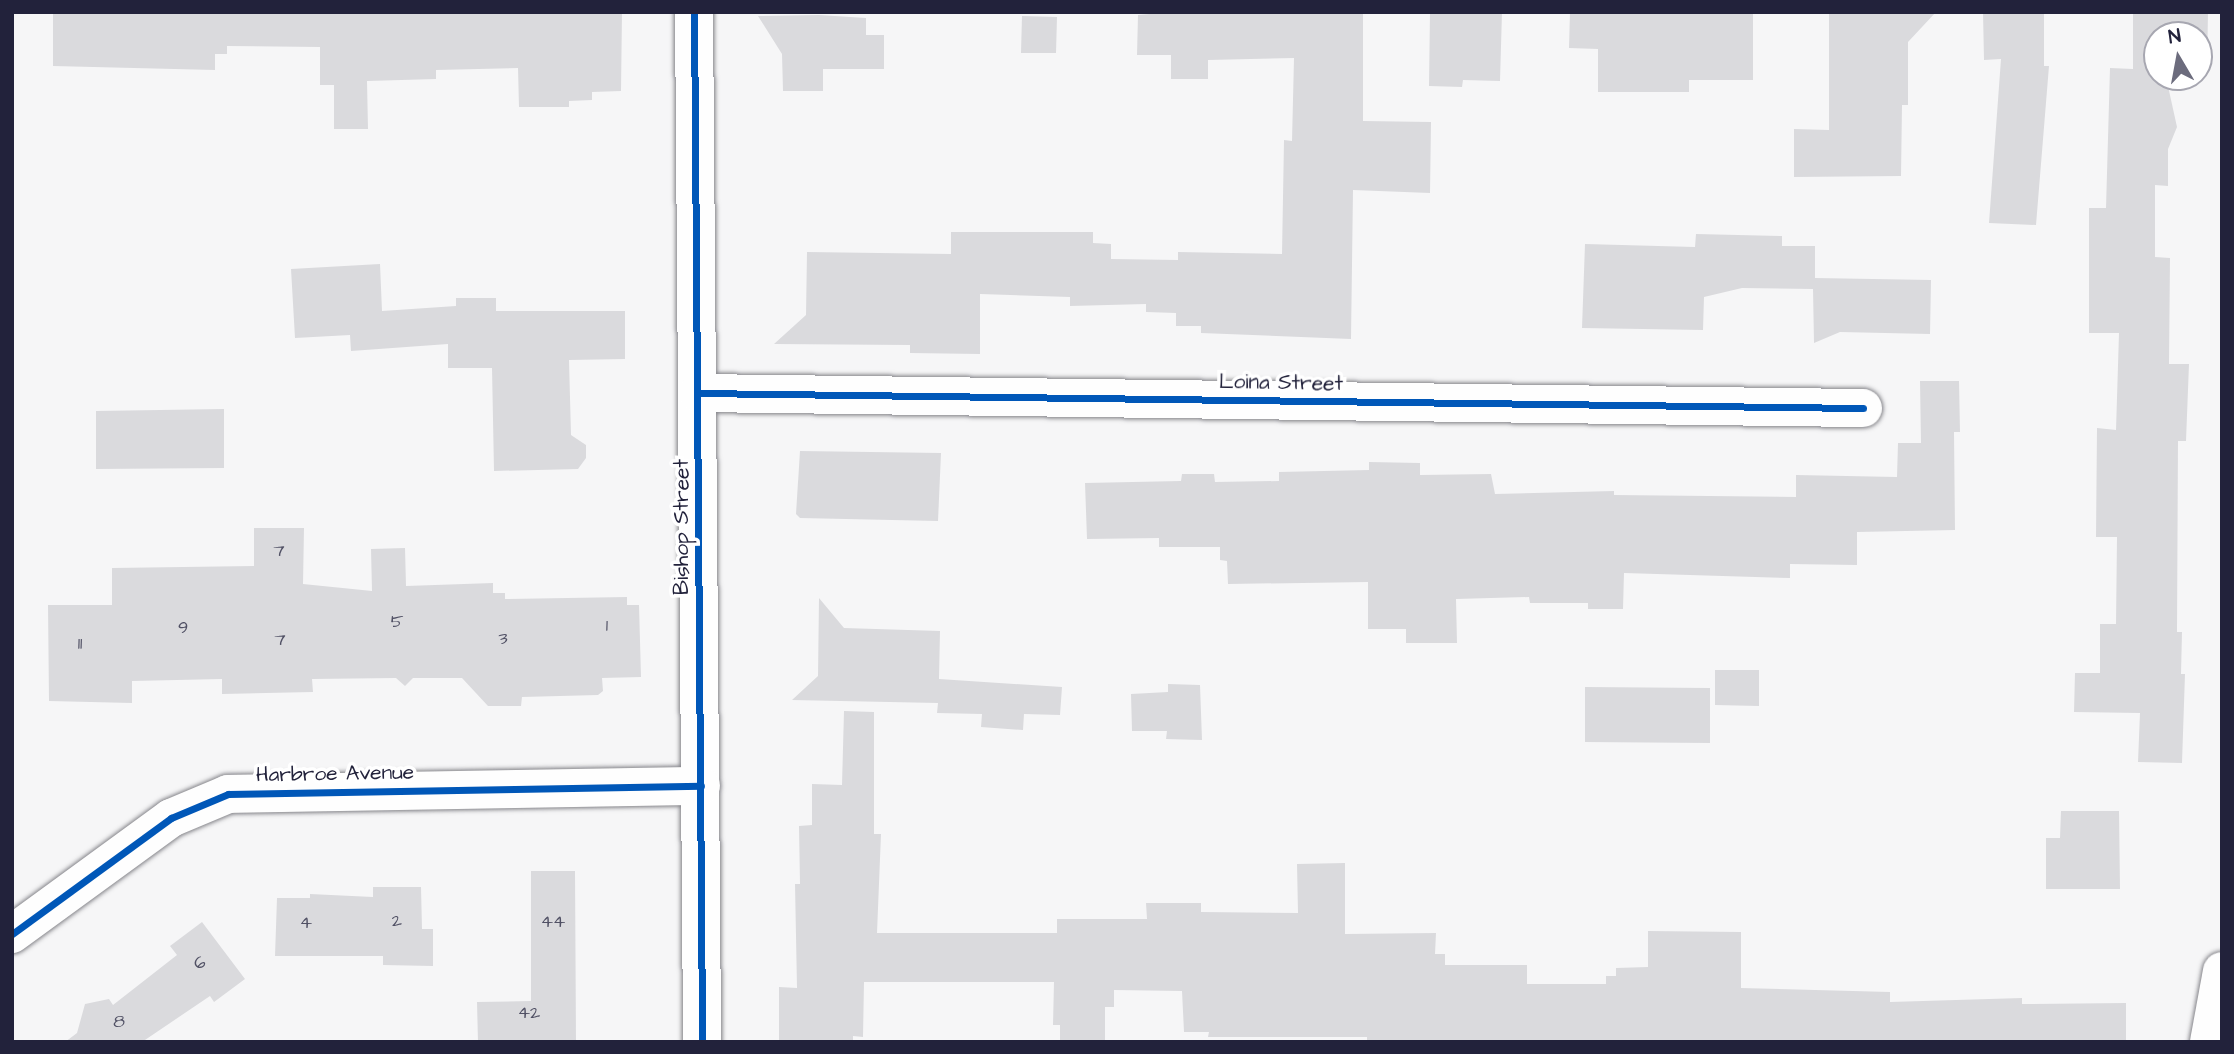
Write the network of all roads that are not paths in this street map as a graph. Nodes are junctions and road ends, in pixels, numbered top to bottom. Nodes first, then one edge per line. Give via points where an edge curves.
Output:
1 (694, 12) edge
2 (698, 393) junction
3 (1863, 408) dead end
4 (701, 786) junction
5 (12, 934) edge
6 (2222, 971) edge
7 (702, 1042) edge
8 (2208, 1042) edge

1 - 2 street, Bishop Street
2 - 3 street, Loina Street
2 - 4 street, Bishop Street
4 - 5 street, Harbroe Avenue via 228,794 171,818
4 - 7 street, Bishop Street
6 - 8 street

